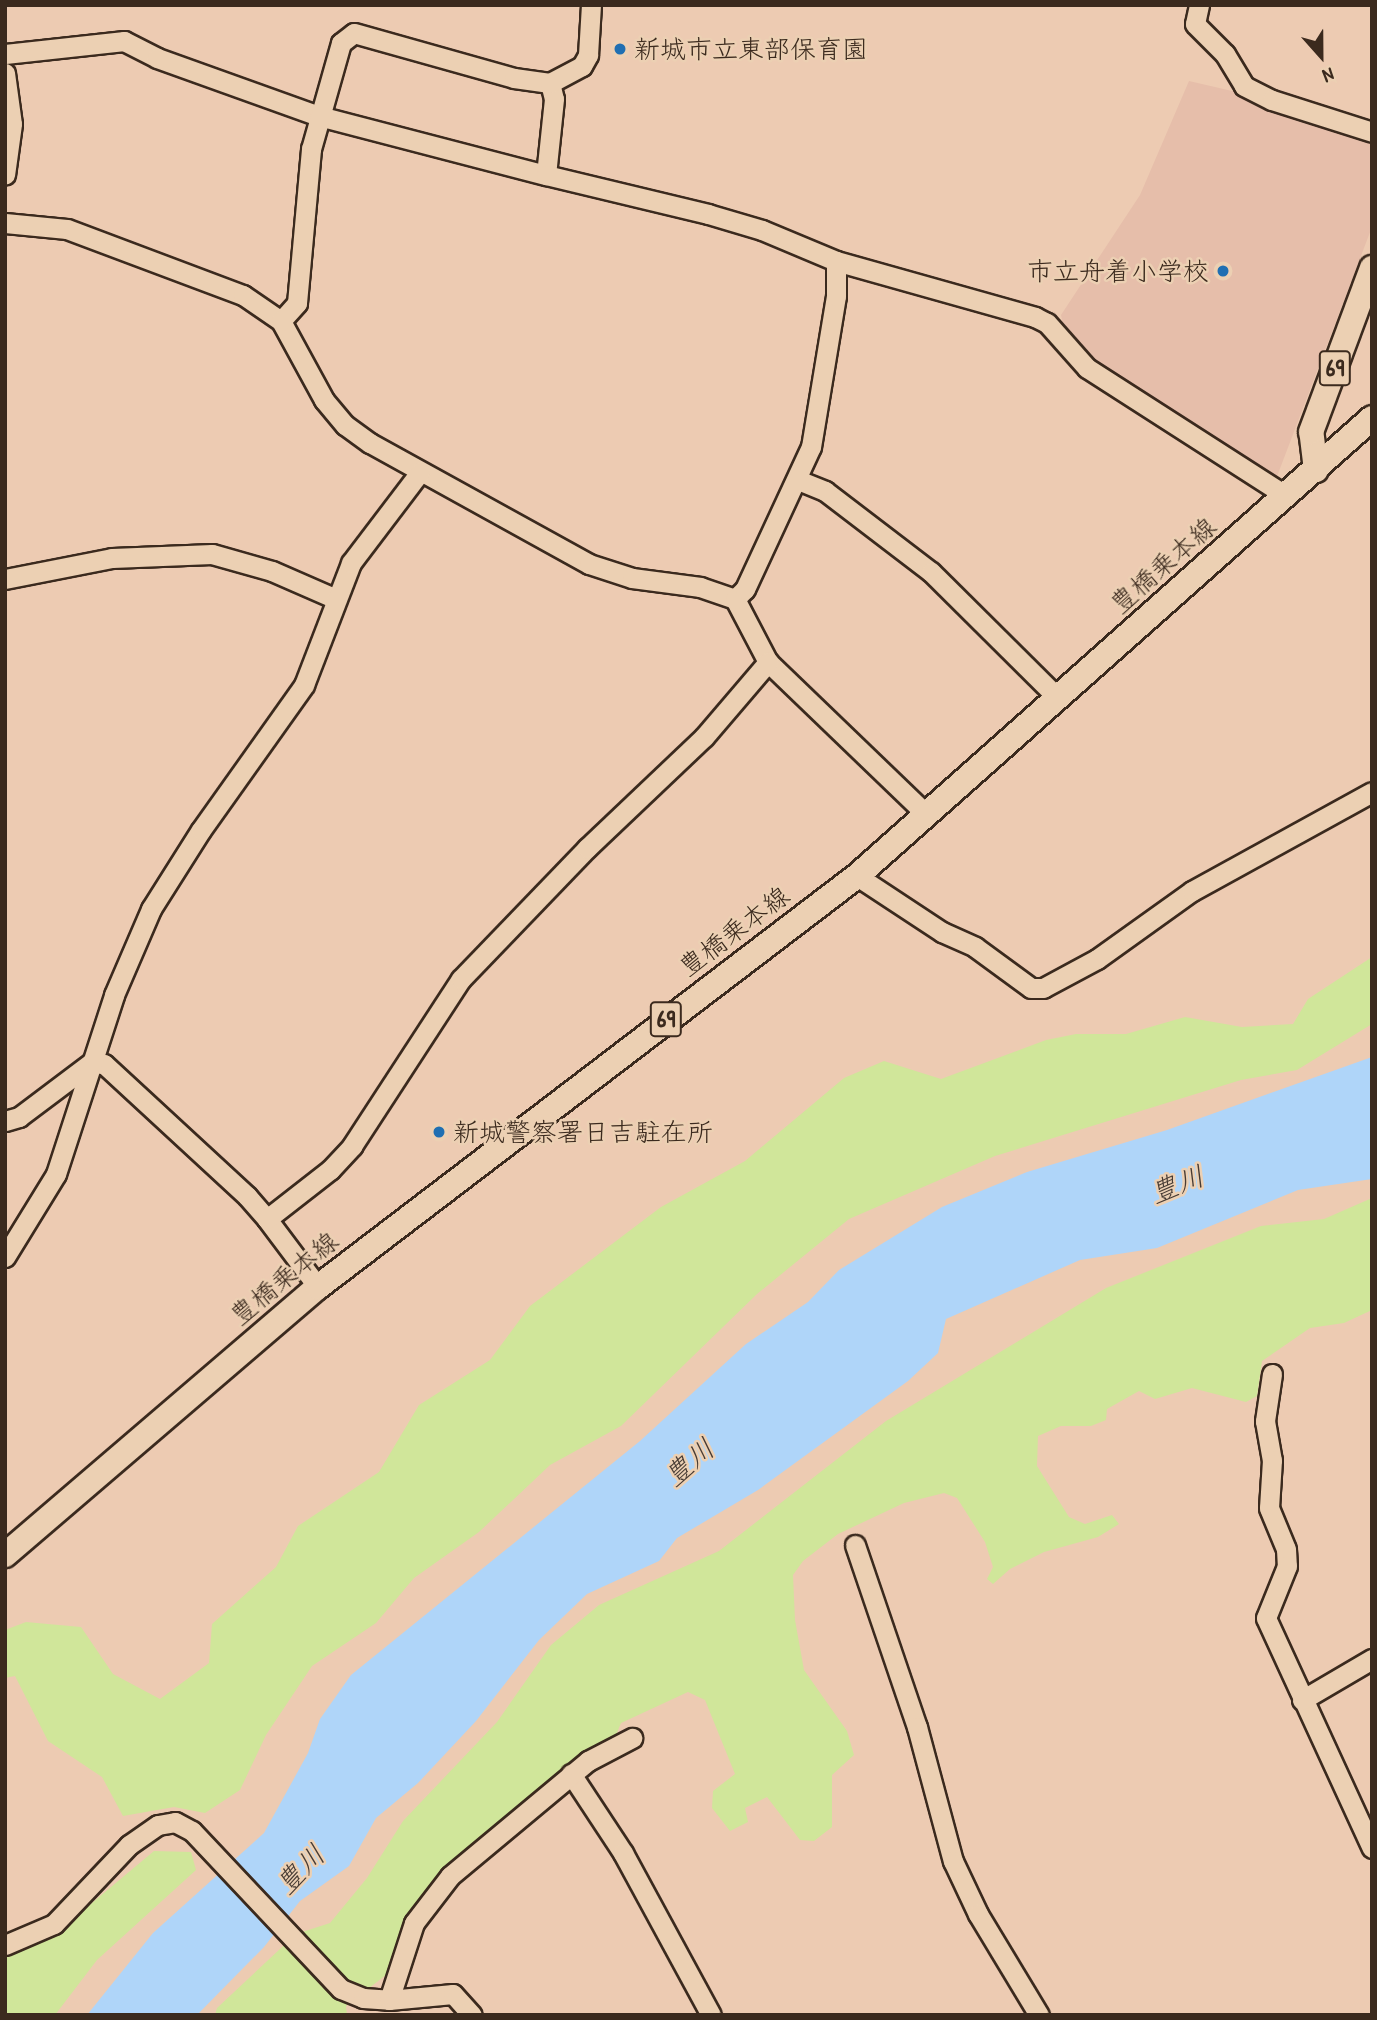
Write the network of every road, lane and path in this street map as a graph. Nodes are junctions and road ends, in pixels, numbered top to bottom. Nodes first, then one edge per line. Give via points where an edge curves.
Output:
1 (591, 5) edge
2 (1199, 5) edge
3 (5, 54) edge
4 (5, 73) edge
5 (550, 83) junction
6 (319, 116) junction
7 (1372, 132) edge
8 (8, 139) edge
9 (5, 175) edge
10 (546, 175) junction
11 (5, 223) edge
12 (836, 261) junction
13 (1372, 268) edge
14 (281, 321) junction
15 (1372, 418) edge
16 (1316, 470) junction
17 (420, 472) junction
18 (798, 480) junction
19 (1286, 496) junction
20 (5, 579) edge
21 (336, 599) junction
22 (735, 599) junction
23 (768, 662) junction
24 (1058, 698) junction
25 (1372, 792) edge
26 (926, 814) junction
27 (857, 876) junction
28 (91, 1063) junction
29 (5, 1121) edge
30 (267, 1219) junction
31 (5, 1256) edge
32 (318, 1287) junction
33 (1272, 1374) dead end
34 (855, 1545) dead end
35 (5, 1555) edge
36 (1372, 1659) edge
37 (1303, 1700) junction
38 (632, 1738) dead end
39 (571, 1774) junction
40 (1372, 1848) edge
41 (5, 1945) edge
42 (389, 2000) junction
43 (472, 2015) edge
44 (711, 2015) edge
45 (1039, 2015) edge

1 - 5 street via 588,55 582,66
2 - 7 street via 1195,24 1225,54 1244,86 1272,100
3 - 6 street via 124,41 157,58
4 - 8 street
5 - 6 street via 514,78 354,33 341,43
5 - 10 street via 554,99
6 - 10 street
6 - 14 street via 311,149 297,303
8 - 9 street
10 - 12 street via 762,230
11 - 14 street via 67,229 184,270 243,295
12 - 18 street via 836,296 821,396
12 - 19 street via 1047,323 1087,368
13 - 16 main road, 69 via 1311,432
14 - 17 street via 324,400 345,425
15 - 16 main road, 豊橋乗本線
16 - 19 main road, 豊橋乗本線 / 69
17 - 21 street via 351,564
17 - 22 street via 589,564 632,578 700,587
18 - 22 street via 745,589
18 - 24 street via 825,491 931,572
19 - 24 main road, 豊橋乗本線 / 69
20 - 21 street via 112,558 212,554 272,571
21 - 28 street via 304,685 151,909
22 - 23 street
23 - 26 street
23 - 30 street via 704,737 461,979 352,1146 330,1170
24 - 26 main road, 豊橋乗本線 / 69
25 - 27 street via 1192,891 1097,959 1044,988 1031,988 975,947 930,925
26 - 27 main road, 豊橋乗本線 / 69
27 - 32 main road, 豊橋乗本線 / 69
28 - 29 street via 19,1117
28 - 30 street via 104,1064
28 - 31 street via 56,1174
30 - 32 street
32 - 35 main road, 豊橋乗本線 / 69
33 - 37 street via 1265,1421 1272,1460 1269,1508 1286,1549 1287,1566 1266,1618
34 - 45 street via 912,1714 953,1861 978,1914
36 - 37 street
37 - 40 street
38 - 39 street
39 - 42 street via 435,1894 414,1923
39 - 44 street via 623,1853
41 - 42 street via 54,1924 129,1845 158,1825 175,1822 192,1831 341,1989 363,1998
42 - 43 street via 453,1994

